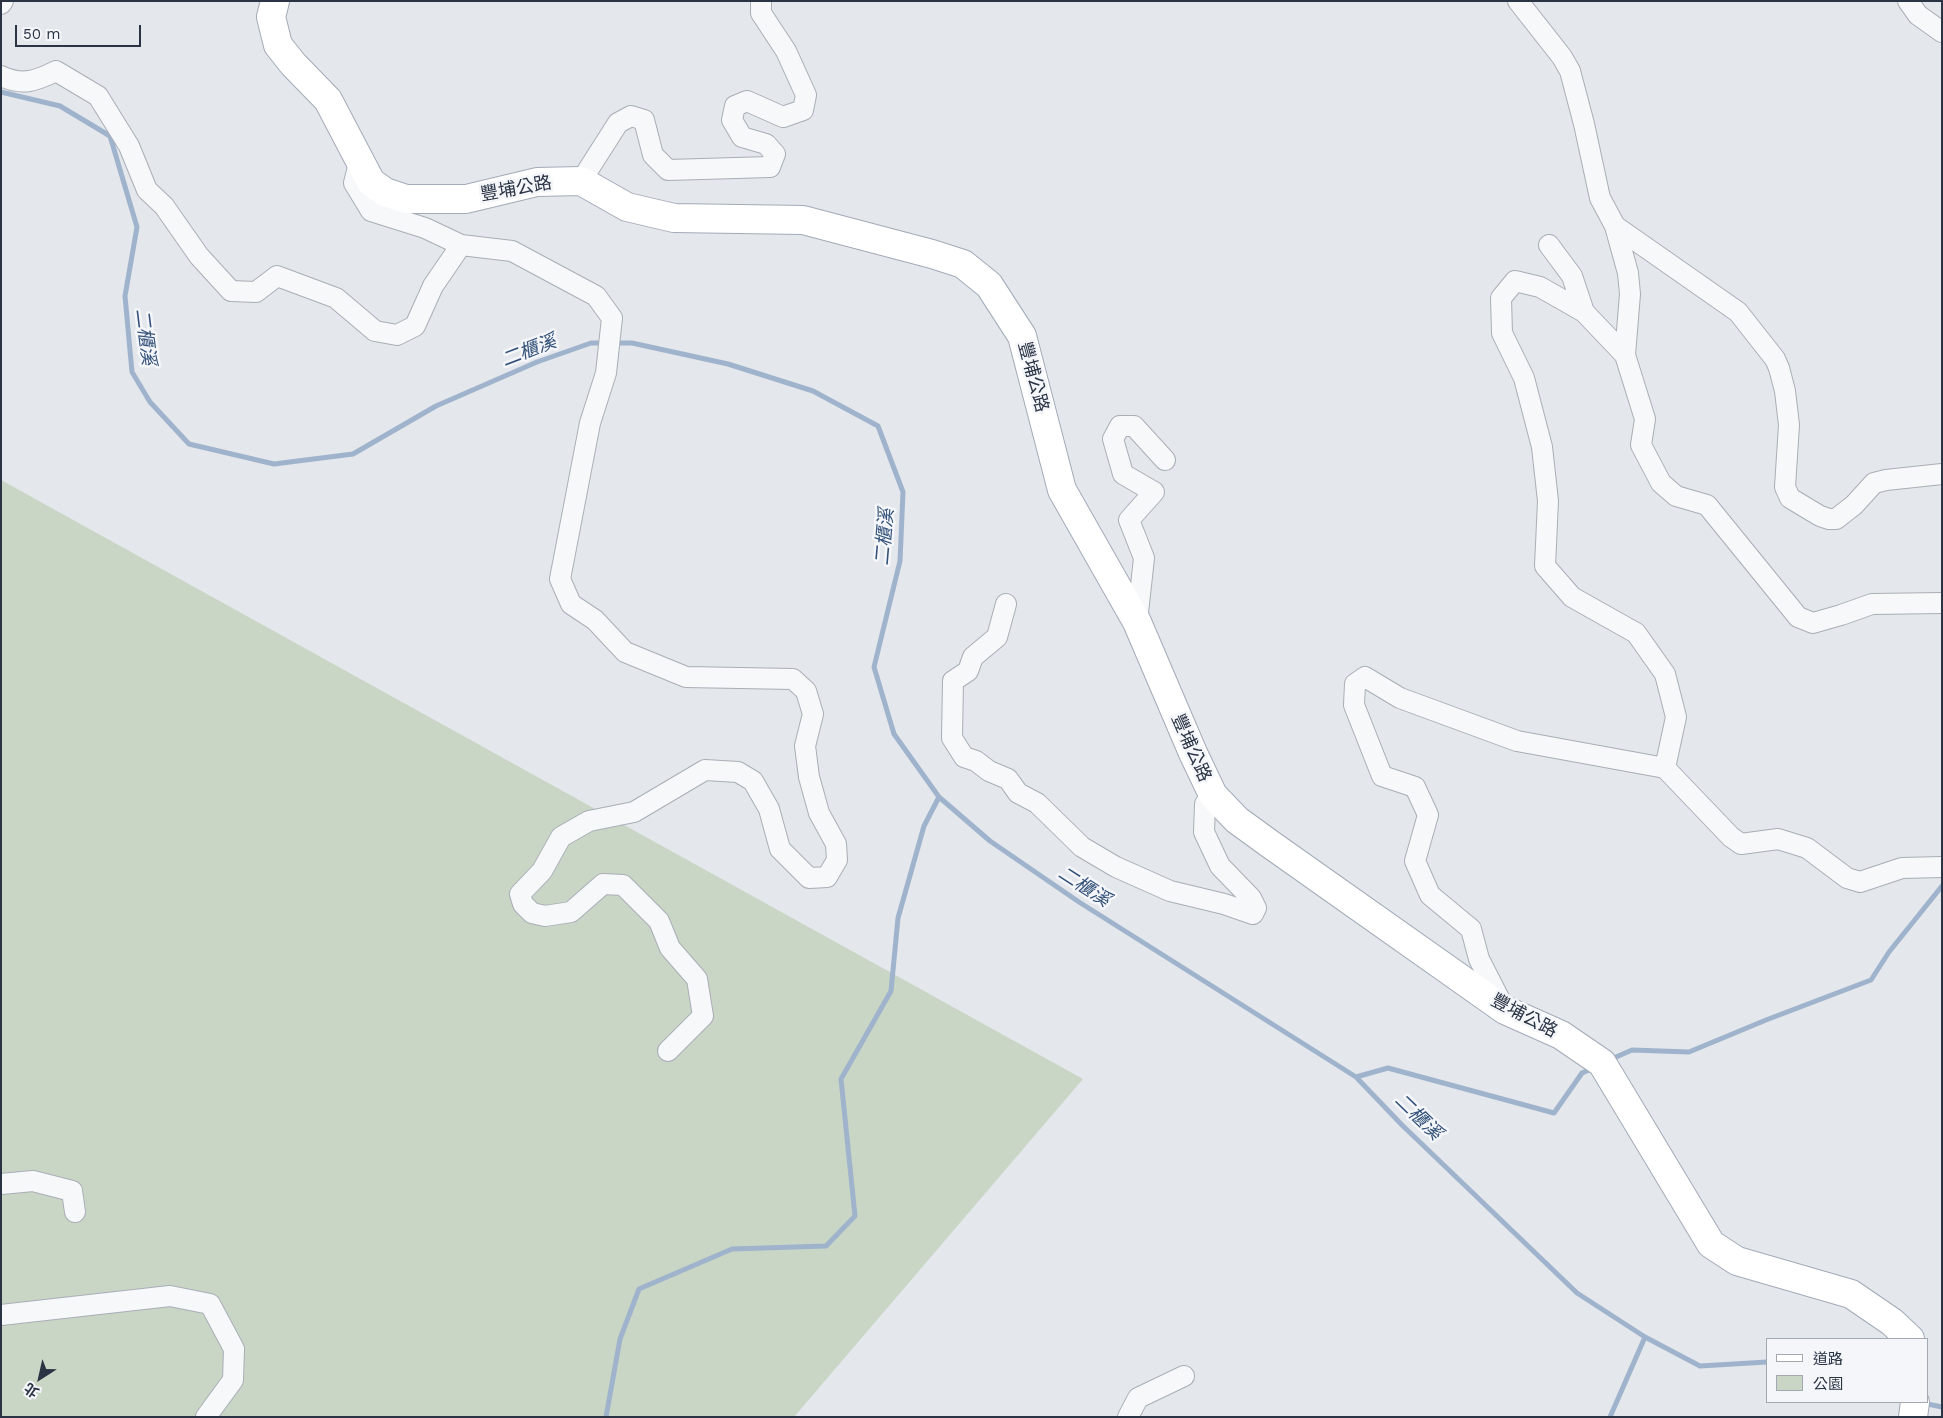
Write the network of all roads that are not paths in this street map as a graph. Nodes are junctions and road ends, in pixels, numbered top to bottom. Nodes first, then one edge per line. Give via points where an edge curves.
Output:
1 (275, 1) edge
2 (761, 1) edge
3 (1518, 1) edge
4 (1908, 1) edge
5 (1942, 32) edge
6 (1, 76) edge
7 (360, 159) junction
8 (581, 181) junction
9 (1615, 226) junction
10 (461, 245) junction
11 (1548, 245) dead end
12 (1584, 312) junction
13 (1625, 356) junction
14 (1165, 460) dead end
15 (1942, 474) edge
16 (1942, 603) edge
17 (1006, 604) dead end
18 (1137, 622) junction
19 (1666, 768) junction
20 (1213, 795) junction
21 (1942, 867) edge
22 (1505, 1010) junction
23 (668, 1051) dead end
24 (1, 1184) edge
25 (75, 1212) dead end
26 (1, 1315) edge
27 (1909, 1338) edge
28 (1184, 1376) dead end
29 (1915, 1403) edge
30 (206, 1417) edge
31 (1128, 1417) edge
32 (1913, 1417) edge

1 - 7 main road, 豐埔公路 via 271,17 278,45 328,100
2 - 8 street via 761,13 786,52 806,95 803,110 783,117 747,101 735,106 732,120 742,137 766,144 775,154 770,167 668,170 653,156 644,120 631,116 618,123
3 - 9 street via 1570,71 1600,198
4 - 5 street via 1918,15
6 - 10 street via 13,82 35,81 56,70 98,96 129,146 147,190 164,206 199,256 231,291 256,292 276,276 336,298 375,331 397,335 415,326 433,286
7 - 8 main road, 豐埔公路 via 371,182 385,192 406,199 466,199 537,182
7 - 10 street via 354,183 371,211 425,228
8 - 18 main road, 豐埔公路 via 627,207 664,216 803,220 932,254 970,269 989,285 1022,336 1062,490
9 - 13 street via 1628,273 1630,294
9 - 15 street via 1738,312 1775,359 1789,425 1785,488 1790,498 1820,516 1836,519 1874,483
10 - 23 street via 512,251 596,296 612,318 606,373 590,423 560,579 571,604 594,620 625,652 686,677 793,679 806,691 813,714 805,746 809,777 820,813 836,844 837,860 827,877 809,878 780,849 769,809 753,781 738,772 705,770 634,812 589,821 561,837 542,871 520,894 523,904 532,913 545,916 572,912 603,884 623,885 659,921 670,948 697,979 703,1016
11 - 12 street via 1572,276
12 - 13 street
12 - 19 street via 1540,287 1515,281 1501,298 1502,333 1524,378 1542,447 1548,501 1544,566 1572,597 1636,633 1665,674 1676,717
13 - 16 street via 1645,419 1641,445 1661,483 1676,496 1707,505 1798,617 1813,622 1872,604
14 - 18 street via 1134,426 1120,426 1113,440 1123,474 1154,492 1129,520 1144,558
17 - 20 street via 996,637 973,657 968,671 953,682 952,738 964,757 1008,779 1018,793 1037,803 1082,847 1116,867 1170,891 1253,914 1256,908 1251,898 1220,866 1204,832 1205,804
18 - 20 main road, 豐埔公路
19 - 21 street via 1731,837 1742,844 1778,839 1807,848 1847,878 1860,882 1902,868
19 - 22 street via 1517,741 1400,698 1365,677 1355,684 1354,704 1382,776 1415,787 1428,814 1415,861 1430,895 1471,929 1479,959
20 - 22 main road, 豐埔公路 via 1237,820
22 - 27 main road, 豐埔公路 via 1562,1035 1605,1068 1712,1244 1737,1261 1851,1294
24 - 25 street via 33,1181 72,1191
26 - 30 street via 170,1296 210,1304 234,1349 233,1380
28 - 31 street via 1138,1398
29 - 32 main road

